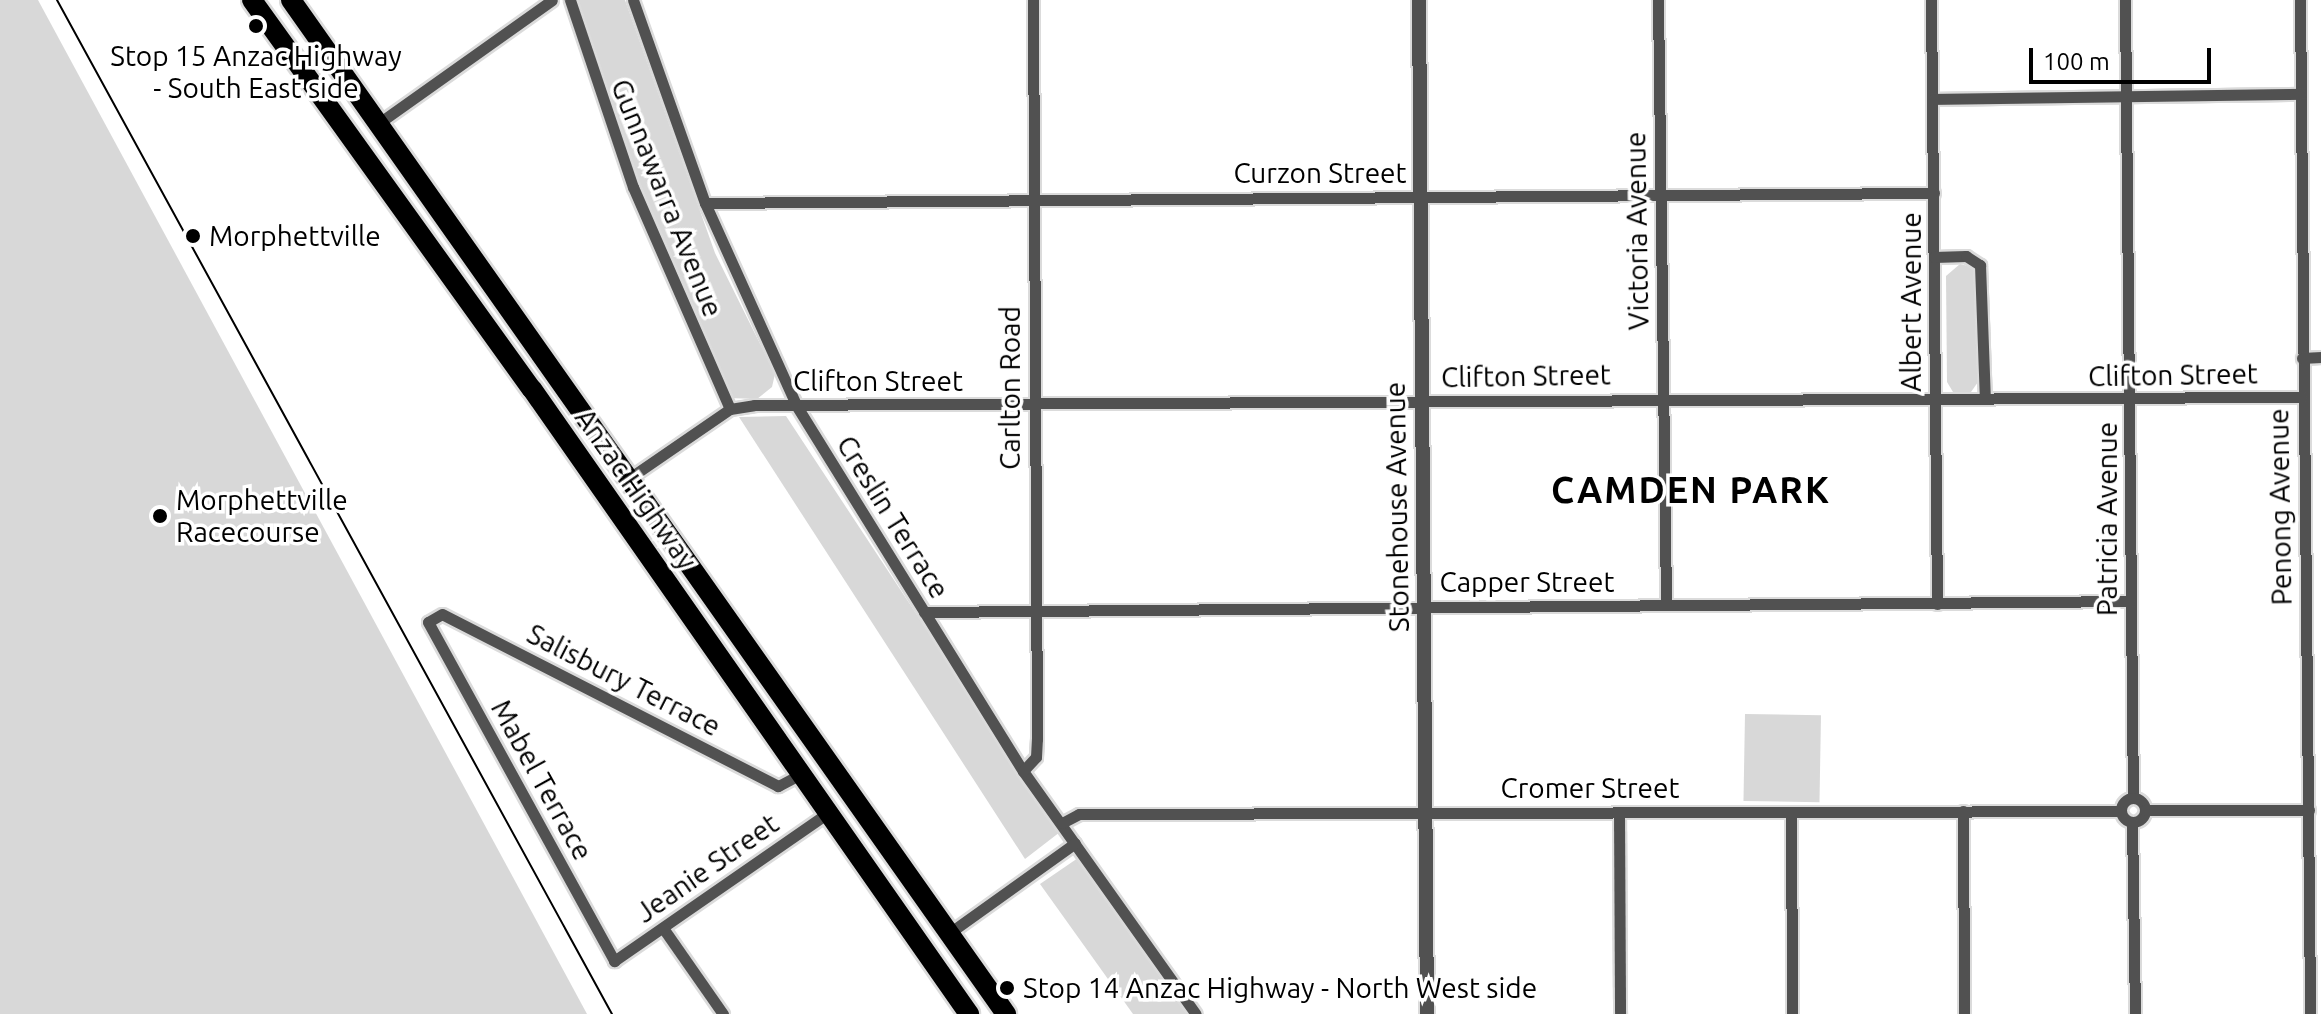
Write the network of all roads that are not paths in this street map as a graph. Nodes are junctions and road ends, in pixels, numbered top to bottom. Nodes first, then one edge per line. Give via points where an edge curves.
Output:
1 (252, 0) edge
2 (291, 0) edge
3 (552, 0) edge
4 (570, 0) edge
5 (633, 0) edge
6 (1033, 0) edge
7 (1419, 0) edge
8 (1658, 0) edge
9 (1931, 0) edge
10 (2125, 0) edge
11 (2300, 0) edge
12 (2301, 94) junction
13 (2126, 97) junction
14 (1934, 99) junction
15 (379, 123) junction
16 (413, 172) junction
17 (1934, 193) junction
18 (1421, 196) junction
19 (1661, 197) junction
20 (1032, 198) junction
21 (705, 203) junction
22 (402, 212) junction
23 (450, 225) junction
24 (1934, 257) junction
25 (441, 266) junction
26 (2321, 357) edge
27 (2302, 358) junction
28 (2302, 397) junction
29 (1664, 399) junction
30 (1936, 399) junction
31 (1985, 399) junction
32 (1422, 401) junction
33 (2132, 402) junction
34 (1034, 404) junction
35 (796, 405) junction
36 (730, 409) junction
37 (628, 479) junction
38 (667, 534) junction
39 (694, 572) junction
40 (661, 573) junction
41 (678, 599) junction
42 (2130, 601) junction
43 (1937, 604) junction
44 (1666, 605) junction
45 (1424, 607) junction
46 (1036, 608) junction
47 (924, 612) junction
48 (428, 622) joint
49 (1023, 771) junction
50 (799, 775) junction
51 (2133, 798) junction
52 (2145, 810) junction
53 (2309, 810) junction
54 (1963, 811) junction
55 (2121, 811) junction
56 (1426, 812) junction
57 (1619, 812) junction
58 (1791, 812) junction
59 (826, 814) junction
60 (2132, 822) junction
61 (1062, 823) junction
62 (878, 835) junction
63 (1075, 843) junction
64 (866, 868) junction
65 (903, 870) junction
66 (885, 895) junction
67 (663, 928) junction
68 (948, 934) junction
69 (614, 961) joint
70 (2316, 968) edge
71 (723, 1014) edge
72 (969, 1014) edge
73 (1006, 1014) edge
74 (1196, 1014) edge
75 (1427, 1014) edge
76 (1620, 1014) edge
77 (1792, 1014) edge
78 (1964, 1014) edge
79 (2135, 1014) edge
80 (2310, 1014) edge

1 - 22 highway, Anzac Highway
2 - 15 highway, Anzac Highway
3 - 15 street
4 - 36 street, Gunnawarra Avenue via 633,187
5 - 21 street, Creslin Terrace
6 - 20 street, Carlton Road
7 - 18 street, Stonehouse Avenue
8 - 19 street, Victoria Avenue
9 - 14 street, Albert Avenue
10 - 13 street, Patricia Avenue
11 - 12 street, Penong Avenue
12 - 13 street
12 - 27 street, Penong Avenue
13 - 14 street
13 - 33 street, Patricia Avenue
14 - 17 street, Albert Avenue
15 - 16 highway, Anzac Highway
16 - 22 highway via 415,200
16 - 23 highway, Anzac Highway
17 - 19 street, Curzon Street
17 - 24 street, Albert Avenue
18 - 19 street, Curzon Street
18 - 20 street, Curzon Street
18 - 32 street, Stonehouse Avenue
19 - 29 street, Victoria Avenue
20 - 21 street, Curzon Street
20 - 34 street, Carlton Road
21 - 35 street, Creslin Terrace
22 - 25 highway, Anzac Highway
23 - 25 highway via 438,226 432,235
23 - 37 highway, Anzac Highway
24 - 30 street, Albert Avenue
24 - 31 street via 1966,256 1980,265
25 - 40 highway, Anzac Highway
26 - 27 street
27 - 28 street, Penong Avenue
28 - 33 street, Clifton Street
28 - 53 street, Penong Avenue
29 - 30 street, Clifton Street
29 - 32 street, Clifton Street
29 - 44 street, Victoria Avenue
30 - 31 street, Clifton Street
30 - 43 street, Albert Avenue
31 - 33 street, Clifton Street
32 - 34 street, Clifton Street
32 - 45 street, Stonehouse Avenue
33 - 42 street, Patricia Avenue
34 - 35 street, Clifton Street
34 - 46 street, Carlton Road
35 - 36 street, Clifton Street
35 - 47 street, Creslin Terrace
36 - 37 street
37 - 38 highway, Anzac Highway
38 - 39 highway, Anzac Highway
38 - 40 highway via 671,562
39 - 41 highway via 676,585
39 - 62 highway, Anzac Highway
40 - 41 highway, Anzac Highway
41 - 50 highway, Anzac Highway
42 - 43 street, Capper Street
42 - 51 street, Patricia Avenue
43 - 44 street, Capper Street
44 - 45 street, Capper Street
45 - 46 street, Capper Street
45 - 56 street, Stonehouse Avenue
46 - 47 street, Capper Street
46 - 49 street, Carlton Road via 1036,757
47 - 49 street, Creslin Terrace
48 - 50 street, Salisbury Terrace via 442,614 778,786
48 - 69 street, Mabel Terrace
49 - 61 street, Creslin Terrace
50 - 59 highway, Anzac Highway
51 - 52 street
51 - 55 street
52 - 53 street
52 - 60 street
53 - 70 street, Penong Avenue
54 - 55 street, Cromer Street
54 - 58 street, Cromer Street
54 - 78 street
55 - 60 street
56 - 57 street, Cromer Street
56 - 61 street, Cromer Street via 1079,814
56 - 75 street, Stonehouse Avenue
57 - 58 street, Cromer Street
57 - 76 street
58 - 77 street
59 - 64 highway, Anzac Highway
59 - 67 street, Jeanie Street
60 - 79 street
61 - 63 street, Creslin Terrace
62 - 64 highway via 881,858
62 - 65 highway, Anzac Highway
63 - 68 street
63 - 74 street, Creslin Terrace
64 - 66 highway, Anzac Highway
65 - 66 highway via 888,879
65 - 68 highway, Anzac Highway
66 - 72 highway, Anzac Highway
67 - 69 street, Jeanie Street
67 - 71 street
68 - 73 highway, Anzac Highway
70 - 80 street, Penong Avenue

